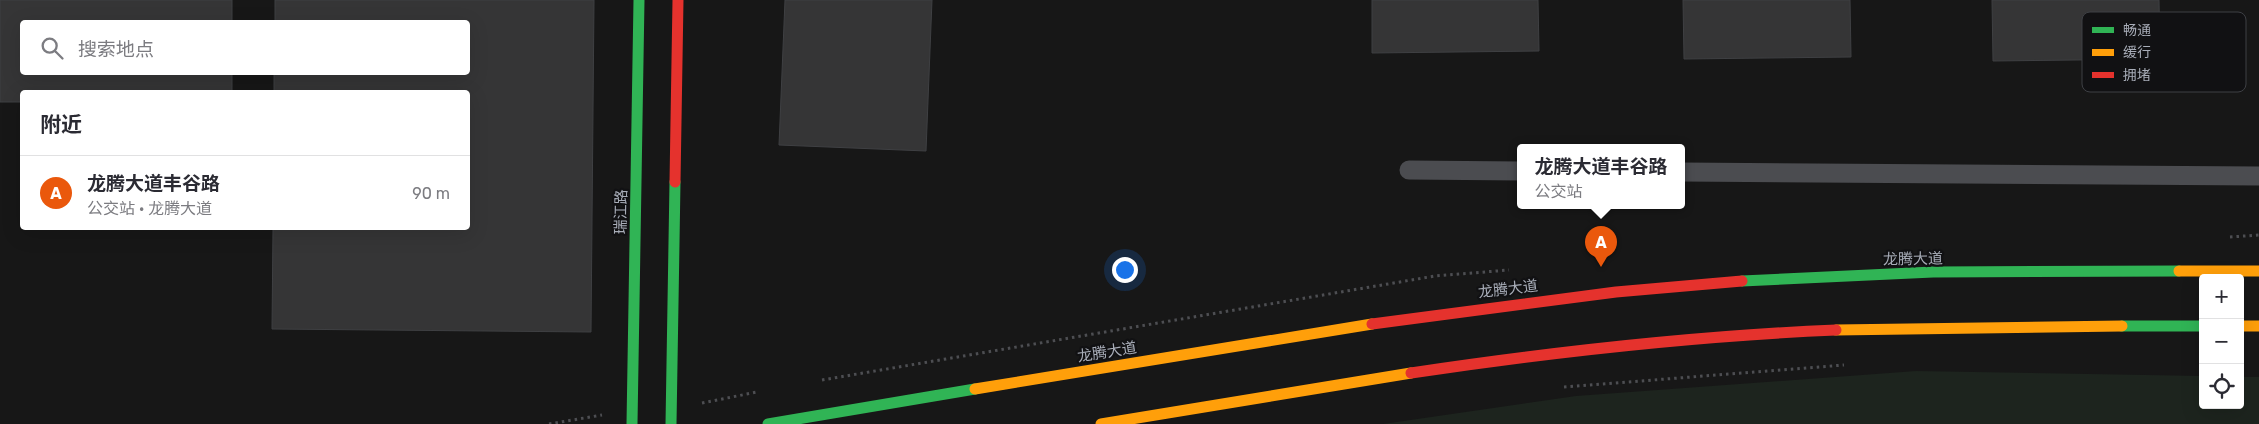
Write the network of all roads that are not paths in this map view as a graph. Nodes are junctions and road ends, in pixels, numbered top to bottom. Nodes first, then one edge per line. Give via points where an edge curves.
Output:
1 (639, 0) edge
2 (678, 0) edge
3 (1409, 170) dead end
4 (1517, 171) edge
5 (1685, 172) edge
6 (2259, 176) edge
7 (2259, 271) edge
8 (2199, 326) edge
9 (2244, 326) edge
10 (2259, 326) edge
11 (632, 424) edge
12 (671, 424) edge
13 (768, 424) edge
14 (1101, 424) edge

1 - 11 main road, 瑞江路
2 - 12 main road
3 - 4 lane
5 - 6 lane
7 - 13 main road, 龙腾大道 via 1873,274 1742,280 1610,292 1356,326
8 - 14 main road via 1875,329 1746,335 1482,362
9 - 10 main road

